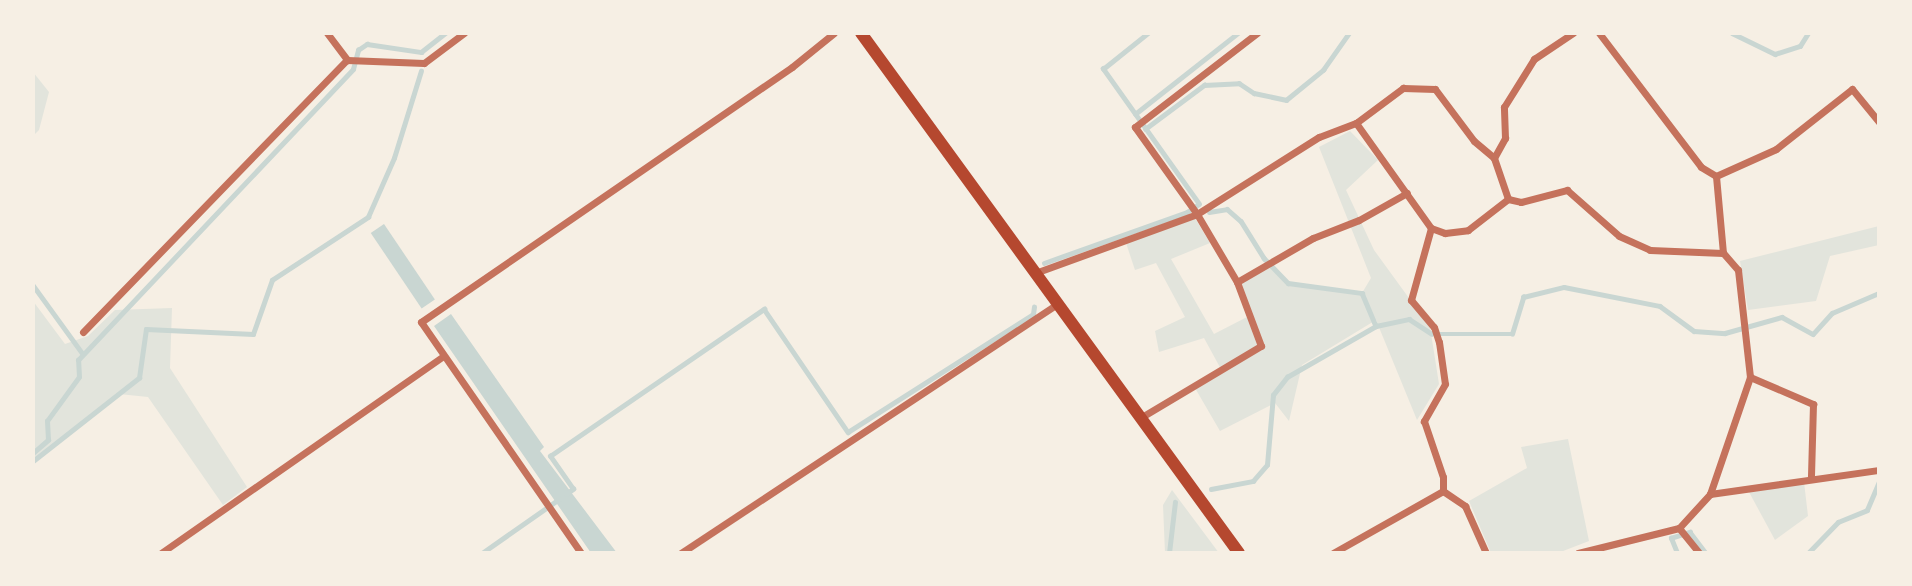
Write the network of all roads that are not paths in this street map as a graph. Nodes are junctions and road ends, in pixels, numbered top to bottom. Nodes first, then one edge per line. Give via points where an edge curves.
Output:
1 (327, 33) edge
2 (464, 33) edge
3 (834, 33) edge
4 (861, 33) edge
5 (1257, 33) edge
6 (1573, 33) edge
7 (1599, 33) edge
8 (347, 60) junction
9 (1356, 122) junction
10 (1879, 122) edge
11 (1494, 158) junction
12 (1716, 176) junction
13 (1407, 193) junction
14 (1508, 199) junction
15 (1197, 214) junction
16 (1431, 228) junction
17 (1723, 253) junction
18 (1034, 274) junction
19 (1237, 282) junction
20 (1056, 305) junction
21 (83, 332) dead end
22 (442, 357) junction
23 (1750, 377) junction
24 (1139, 419) junction
25 (1879, 470) edge
26 (1811, 477) junction
27 (1443, 491) junction
28 (1710, 494) junction
29 (1679, 528) junction
30 (161, 553) edge
31 (581, 553) edge
32 (681, 553) edge
33 (1239, 553) edge
34 (1333, 553) edge
35 (1486, 553) edge
36 (1578, 553) edge
37 (1699, 553) edge

1 - 8 street
2 - 8 street via 424,63
3 - 22 street via 792,67 421,321
4 - 18 main road
5 - 15 street via 1135,127
6 - 11 street via 1534,59 1504,107 1505,138
7 - 12 street via 1701,167
8 - 21 street
9 - 11 street via 1403,88 1435,89 1474,141
9 - 13 street
9 - 15 street via 1319,137
10 - 12 street via 1852,89 1776,149
11 - 14 street
12 - 17 street
13 - 16 street
13 - 19 street
14 - 16 street via 1468,229 1445,233
14 - 17 street via 1521,202 1567,190 1619,236 1650,250
15 - 18 street
15 - 19 street
16 - 27 street via 1411,300 1434,327 1439,342 1445,384 1424,421 1443,477
17 - 23 street via 1738,270
18 - 20 main road
19 - 24 street via 1261,346
20 - 24 main road
20 - 32 street
22 - 30 street
22 - 31 street
23 - 26 street via 1814,404
23 - 28 street
24 - 33 main road
25 - 26 street
26 - 28 street
27 - 34 street
27 - 35 street via 1465,506
28 - 29 street
29 - 36 street
29 - 37 street

